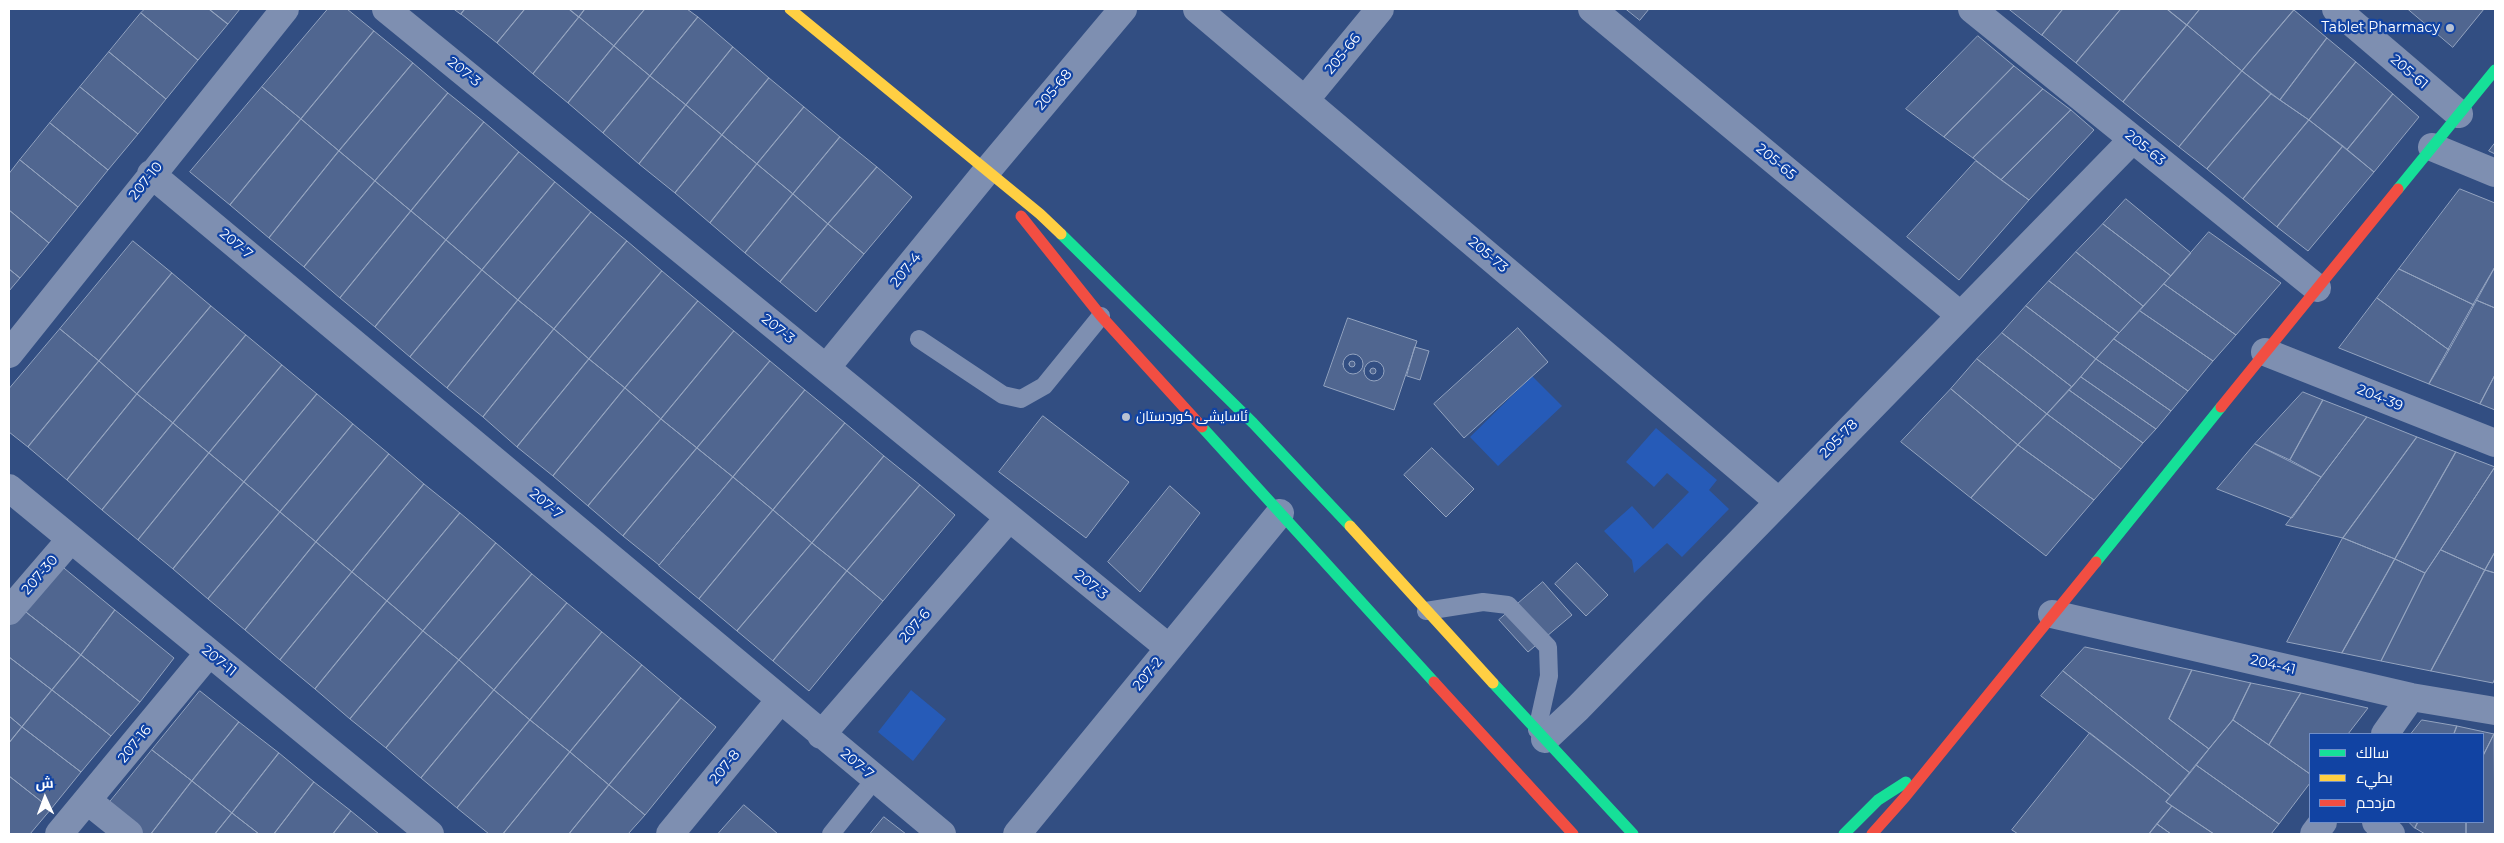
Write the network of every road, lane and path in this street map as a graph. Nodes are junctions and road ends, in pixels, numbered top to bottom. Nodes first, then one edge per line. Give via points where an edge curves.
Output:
1 (285, 9) edge
2 (386, 9) edge
3 (790, 9) edge
4 (1123, 9) edge
5 (1197, 9) edge
6 (1380, 9) edge
7 (1592, 9) edge
8 (1972, 9) edge
9 (2336, 9) edge
10 (2495, 70) edge
11 (1305, 100) junction
12 (2459, 114) junction
13 (2133, 139) junction
14 (2432, 147) junction
15 (986, 172) junction
16 (2495, 173) edge
17 (151, 174) junction
18 (2318, 288) junction
19 (1960, 315) junction
20 (1101, 316) junction
21 (919, 339) dead end
22 (2266, 352) junction
23 (9, 354) edge
24 (826, 368) junction
25 (2495, 443) edge
26 (9, 488) edge
27 (1778, 501) junction
28 (1280, 513) junction
29 (1009, 518) junction
30 (71, 539) junction
31 (9, 610) edge
32 (1426, 611) junction
33 (2052, 614) junction
34 (1169, 648) junction
35 (210, 653) junction
36 (2411, 697) junction
37 (780, 700) junction
38 (2495, 711) edge
39 (2386, 733) edge
40 (1541, 734) junction
41 (821, 735) junction
42 (1921, 775) junction
43 (875, 779) junction
44 (88, 801) junction
45 (2322, 823) edge
46 (2377, 823) edge
47 (59, 834) edge
48 (129, 834) edge
49 (430, 834) edge
50 (670, 834) edge
51 (831, 834) edge
52 (942, 834) edge
53 (1017, 834) edge
54 (1573, 834) edge
55 (1634, 834) edge
56 (1844, 834) edge
57 (1872, 834) edge
58 (2314, 834) edge
59 (2391, 834) edge

1 - 17 street, 207-10
2 - 24 street, 207-3
3 - 15 main road
4 - 15 street, 205-68
5 - 11 street, 205-73
6 - 11 street, 205-66
7 - 19 street, 205-65
8 - 13 street, 205-63
9 - 12 street, 205-61
10 - 12 main road
11 - 27 street, 205-73
12 - 14 main road
13 - 18 street, 205-63
13 - 19 street, 205-78
14 - 16 street
14 - 18 main road
15 - 20 main road
15 - 24 street, 207-4
15 - 32 main road via 1040,214 1253,423
17 - 23 street, 207-10
17 - 37 street, 207-7
18 - 22 main road
19 - 27 street, 205-78
20 - 21 lane via 1044,386 1021,399 1003,395
20 - 28 main road
22 - 25 street, 204-39
22 - 33 main road
24 - 29 street, 207-3
26 - 30 street, 207-11
27 - 40 street, 205-78 via 1578,708
28 - 34 street, 207-2
28 - 54 main road
29 - 34 street, 207-3
29 - 41 street, 207-6
30 - 31 street, 207-30
30 - 35 street, 207-11
32 - 40 main road
32 - 40 lane via 1483,602 1508,605 1548,647 1549,676
33 - 36 street, 204-41
33 - 42 main road
34 - 53 street, 207-2
35 - 44 street, 207-16
35 - 49 street, 207-11
36 - 38 street, 204-41
36 - 39 street
37 - 41 street, 207-7
37 - 50 street, 207-8
40 - 55 main road
41 - 43 street, 207-7
42 - 56 main road via 1878,800
42 - 57 main road
43 - 51 lane
43 - 52 street, 207-7
44 - 47 street, 207-16
44 - 48 street
45 - 58 street
46 - 59 street

